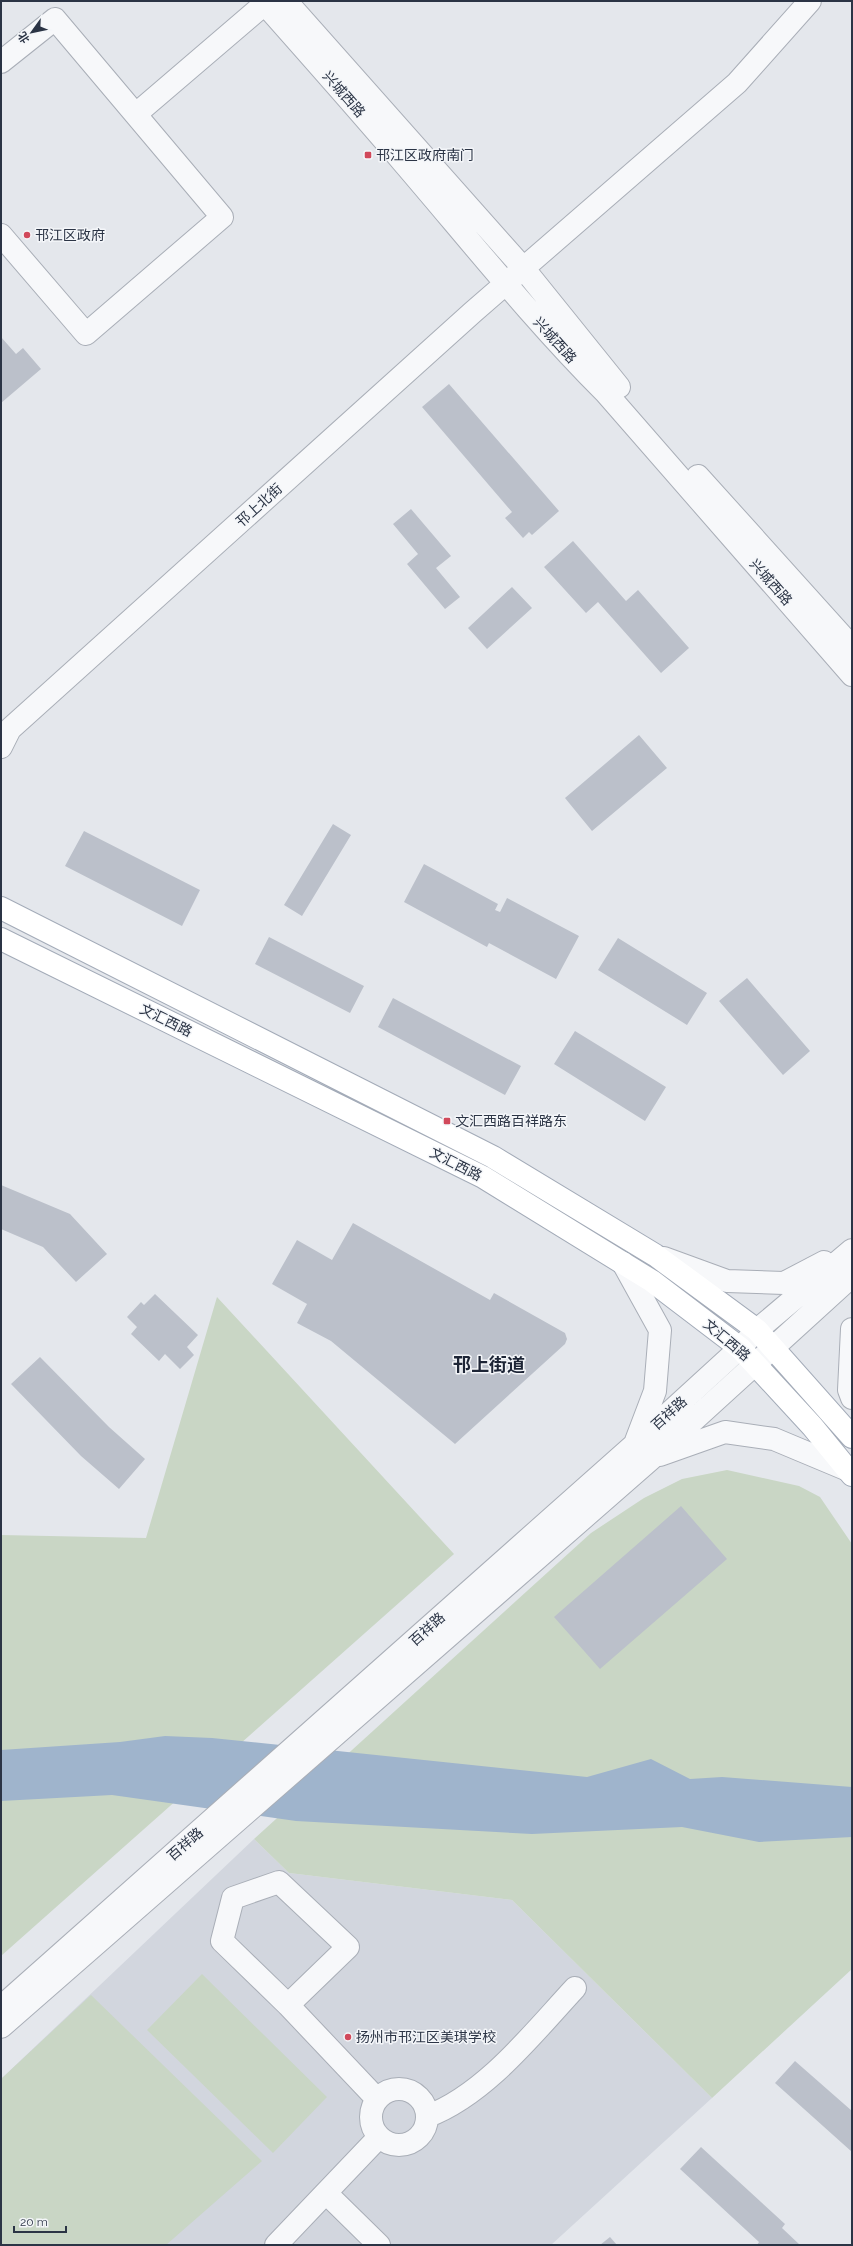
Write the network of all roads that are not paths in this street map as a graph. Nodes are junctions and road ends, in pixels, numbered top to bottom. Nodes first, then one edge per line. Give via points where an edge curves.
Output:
1 (286, 1) edge
2 (810, 1) edge
3 (265, 2) edge
4 (1, 62) edge
5 (136, 114) junction
6 (1, 236) edge
7 (524, 269) junction
8 (506, 285) junction
9 (852, 647) edge
10 (852, 675) edge
11 (4, 731) edge
12 (1, 908) edge
13 (1, 939) edge
14 (852, 1249) edge
15 (655, 1255) junction
16 (623, 1263) junction
17 (852, 1276) edge
18 (852, 1329) edge
19 (757, 1330) junction
20 (773, 1346) junction
21 (740, 1348) junction
22 (756, 1364) junction
23 (852, 1398) edge
24 (852, 1437) edge
25 (634, 1444) junction
26 (651, 1458) junction
27 (850, 1472) edge
28 (315, 1740) junction
29 (575, 1988) dead end
30 (288, 2005) junction
31 (1, 2007) edge
32 (1, 2027) edge
33 (377, 2099) junction
34 (428, 2116) junction
35 (379, 2137) junction
36 (326, 2193) junction
37 (276, 2245) edge
38 (379, 2245) edge

1 - 7 street, 兴城西路
2 - 7 street, 邗上北街 via 736,83
3 - 5 street
3 - 8 street, 兴城西路
4 - 5 street via 55,19
5 - 6 street via 222,217 86,334
7 - 8 street, 邗上北街
7 - 9 street, 兴城西路 via 619,388
8 - 10 street, 兴城西路 via 568,356 606,393
8 - 11 street, 邗上北街
12 - 15 main road, 文汇西路 via 493,1157
13 - 16 main road, 文汇西路 via 483,1177
14 - 15 street via 784,1283 727,1281
14 - 19 street, 百祥路
15 - 19 main road, 文汇西路
16 - 21 main road, 文汇西路 via 652,1281
16 - 25 street via 660,1330 655,1390
17 - 20 street, 百祥路
18 - 23 street via 849,1390
19 - 20 main road, 文汇西路
19 - 21 street, 百祥路
20 - 22 street, 百祥路
20 - 24 main road, 文汇西路
21 - 22 main road, 文汇西路
21 - 25 street, 百祥路
22 - 26 street, 百祥路
22 - 27 main road, 文汇西路
25 - 28 street, 百祥路
26 - 27 street via 725,1432 774,1439
26 - 28 street, 百祥路
28 - 31 street, 百祥路 via 211,1821
28 - 32 street, 百祥路 via 232,1825
29 - 34 street via 498,2070 445,2110
30 - 30 street via 222,1941 233,1898 280,1882 348,1947
30 - 33 street
33 - 34 street via 388,2091 401,2088 414,2093 424,2103
33 - 35 street via 371,2118
34 - 35 street via 425,2130 417,2140 404,2146 390,2144
35 - 36 street
36 - 37 street
36 - 38 street

